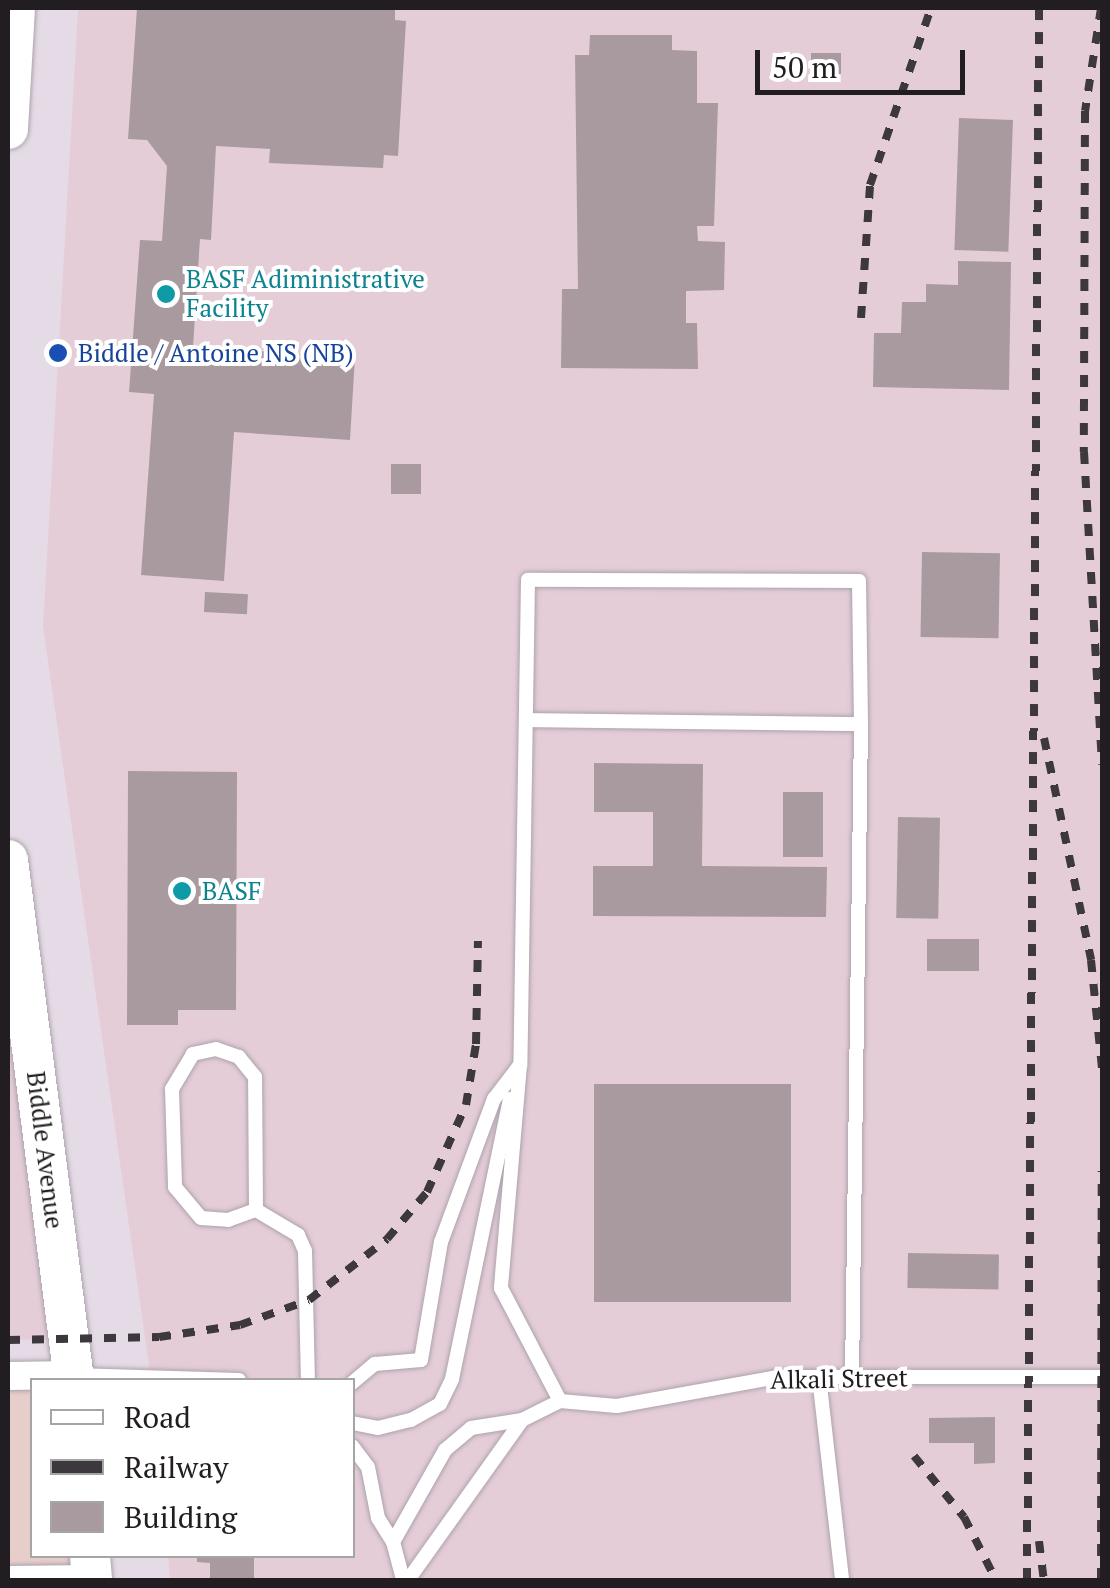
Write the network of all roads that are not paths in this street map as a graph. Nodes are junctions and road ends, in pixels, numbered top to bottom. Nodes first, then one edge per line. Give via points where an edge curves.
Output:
1 (15, 8) edge
2 (8, 129) edge
3 (527, 720) junction
4 (861, 724) junction
5 (9, 885) edge
6 (520, 1065) junction
7 (256, 1210) junction
8 (8, 1376) edge
9 (74, 1378) edge
10 (308, 1378) edge
11 (819, 1378) junction
12 (852, 1378) junction
13 (1102, 1378) edge
14 (355, 1381) edge
15 (560, 1401) junction
16 (522, 1420) junction
17 (355, 1424) edge
18 (355, 1450) edge
19 (393, 1542) junction
20 (8, 1580) edge
21 (92, 1580) edge
22 (405, 1580) edge
23 (842, 1580) edge

1 - 2 main road
3 - 4 lane
3 - 4 lane via 528,580 859,580
3 - 6 lane
4 - 12 lane
5 - 9 main road, Biddle Avenue
6 - 14 lane via 494,1100 441,1242 421,1360 376,1364
6 - 15 lane via 500,1288
6 - 17 lane via 452,1379 440,1404 411,1420 378,1428
7 - 7 lane via 228,1220 201,1218 175,1187 172,1089 193,1054 216,1049 239,1057 254,1077
7 - 10 lane via 290,1228 306,1251
8 - 9 street
11 - 12 lane, Alkali Street
11 - 15 lane, Alkali Street via 778,1378 617,1406
11 - 23 lane
12 - 13 lane, Alkali Street
15 - 16 lane
16 - 19 lane via 470,1428 445,1450
16 - 22 lane
18 - 19 lane via 368,1467 378,1518
19 - 22 lane
20 - 21 street

